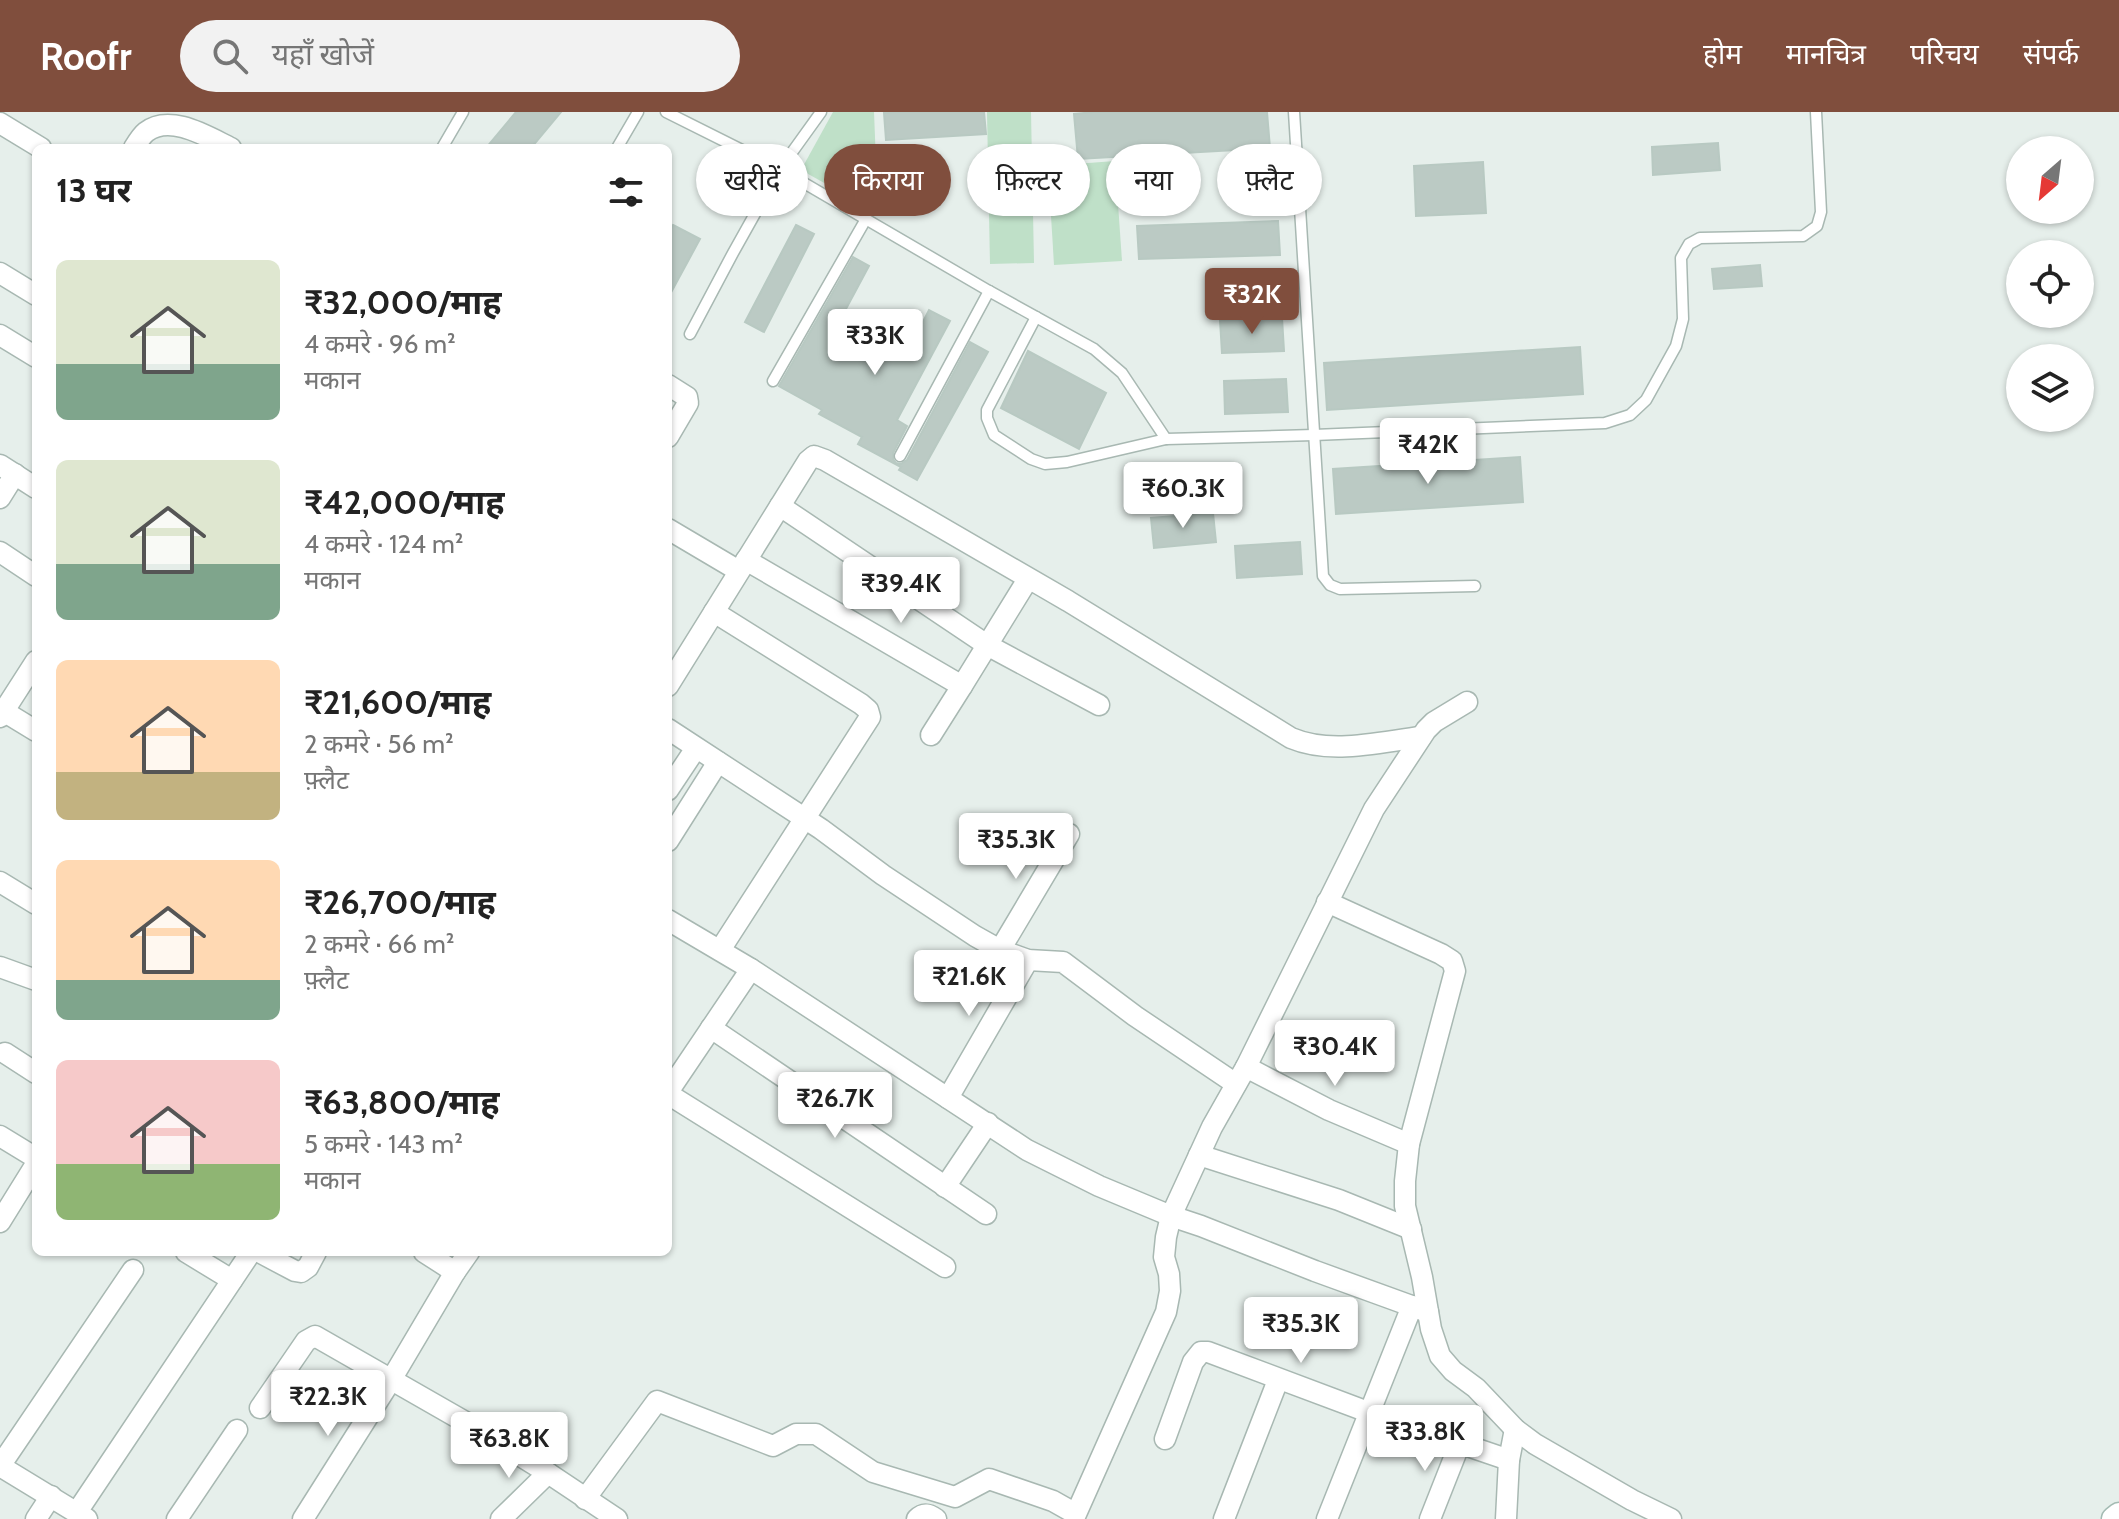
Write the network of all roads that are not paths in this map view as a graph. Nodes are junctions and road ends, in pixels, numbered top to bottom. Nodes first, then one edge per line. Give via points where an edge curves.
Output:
1 (463, 112) edge
2 (638, 112) edge
3 (666, 112) edge
4 (821, 112) edge
5 (1294, 112) edge
6 (1816, 112) edge
7 (0, 123) edge
8 (143, 131) edge
9 (210, 143) edge
10 (34, 144) edge
11 (444, 144) edge
12 (619, 144) edge
13 (730, 144) edge
14 (798, 144) edge
15 (808, 185) edge
16 (754, 216) edge
17 (866, 219) junction
18 (0, 273) edge
19 (989, 291) junction
20 (32, 293) edge
21 (1036, 317) junction
22 (690, 334) dead end
23 (0, 335) edge
24 (32, 355) edge
25 (773, 381) dead end
26 (672, 388) edge
27 (672, 430) edge
28 (1314, 435) junction
29 (1166, 439) junction
30 (900, 456) dead end
31 (8, 469) edge
32 (32, 485) edge
33 (0, 498) edge
34 (780, 506) junction
35 (672, 531) edge
36 (0, 552) edge
37 (742, 565) junction
38 (32, 573) edge
39 (1028, 579) junction
40 (1475, 586) dead end
41 (714, 612) junction
42 (987, 645) junction
43 (32, 667) edge
44 (672, 680) edge
45 (962, 686) junction
46 (1467, 702) dead end
47 (1099, 705) dead end
48 (1, 713) edge
49 (32, 729) edge
50 (672, 732) edge
51 (931, 735) dead end
52 (1421, 737) junction
53 (696, 748) junction
54 (718, 762) junction
55 (672, 784) edge
56 (804, 819) junction
57 (1069, 834) dead end
58 (672, 835) edge
59 (0, 882) edge
60 (32, 902) edge
61 (1327, 902) junction
62 (672, 922) edge
63 (720, 950) junction
64 (1000, 950) junction
65 (1028, 960) junction
66 (0, 967) edge
67 (751, 969) junction
68 (32, 979) edge
69 (711, 1028) junction
70 (2, 1055) edge
71 (32, 1071) edge
72 (1241, 1075) junction
73 (672, 1087) edge
74 (672, 1096) edge
75 (948, 1098) junction
76 (988, 1123) junction
77 (0, 1136) edge
78 (1409, 1144) junction
79 (1199, 1155) junction
80 (32, 1158) edge
81 (32, 1168) edge
82 (945, 1187) junction
83 (986, 1214) dead end
84 (1171, 1216) junction
85 (0, 1222) edge
86 (1411, 1229) junction
87 (193, 1256) edge
88 (248, 1256) edge
89 (267, 1256) edge
90 (314, 1256) edge
91 (430, 1256) edge
92 (466, 1256) edge
93 (945, 1267) dead end
94 (133, 1270) dead end
95 (455, 1272) junction
96 (232, 1280) junction
97 (1420, 1309) junction
98 (391, 1380) junction
99 (1278, 1380) junction
100 (260, 1408) dead end
101 (1368, 1412) junction
102 (1515, 1429) junction
103 (237, 1430) dead end
104 (1165, 1439) dead end
105 (1460, 1443) junction
106 (1509, 1460) junction
107 (548, 1473) junction
108 (51, 1496) junction
109 (585, 1499) junction
110 (2119, 1515) edge
111 (82, 1516) edge
112 (613, 1518) edge
113 (36, 1519) edge
114 (177, 1519) edge
115 (303, 1519) edge
116 (501, 1519) edge
117 (917, 1519) edge
118 (936, 1519) edge
119 (1224, 1519) edge
120 (1327, 1519) edge
121 (1430, 1519) edge
122 (1506, 1519) edge
123 (1671, 1519) edge
124 (2114, 1519) edge

1 - 11 lane
2 - 12 lane
3 - 13 lane
4 - 14 lane
5 - 28 lane
6 - 28 lane via 1821,212 1817,226 1803,236 1700,238 1689,244 1681,258 1683,319 1676,346 1646,400 1630,415 1605,423
7 - 10 street
8 - 9 street via 175,125
15 - 17 lane
16 - 22 lane
17 - 19 lane
17 - 25 lane
18 - 20 street
19 - 21 lane
19 - 30 lane
21 - 29 lane via 1110,361
21 - 29 lane via 987,410 994,435 1045,464
23 - 24 street
26 - 27 street via 688,403
28 - 29 lane
28 - 40 lane via 1323,576 1330,585
31 - 32 street
31 - 33 street
34 - 37 street
34 - 39 street via 814,456
34 - 42 street
35 - 37 street
36 - 38 street
37 - 41 street
37 - 45 street
39 - 42 street
39 - 52 street via 1305,744 1322,747
41 - 44 street
41 - 56 street via 868,710 868,724
42 - 45 street
42 - 47 street
43 - 48 street
45 - 51 street
46 - 52 street via 1434,722
48 - 49 street
50 - 53 street
52 - 61 street via 1374,809
53 - 54 street
53 - 55 street
54 - 56 street
54 - 58 street
56 - 63 street
56 - 64 street
57 - 64 street
59 - 60 street
61 - 72 street
61 - 78 street via 1452,961 1449,997
62 - 63 street
63 - 67 street
64 - 65 street
65 - 72 street via 1063,962 1135,1016
65 - 75 street
66 - 68 street
67 - 69 street
67 - 75 street
69 - 73 street
69 - 82 street
70 - 71 street
72 - 78 street
72 - 79 street
74 - 93 street
75 - 76 street
76 - 82 street
76 - 84 street via 1049,1162
77 - 80 street
78 - 86 street via 1405,1206
79 - 84 street
79 - 86 street
81 - 85 street
82 - 83 street
84 - 97 street
84 - 109 street via 1164,1257 1170,1291 1166,1312 1076,1514 989,1479 955,1497 873,1472 816,1434 796,1434 773,1446 657,1401
86 - 97 street
87 - 96 street
88 - 96 street
89 - 90 street via 301,1272
91 - 95 street
92 - 95 street
94 - 108 street via 0,1466
95 - 98 street
96 - 111 street
97 - 101 street
97 - 102 street via 1440,1356
98 - 100 street via 315,1336 306,1341
98 - 107 street
98 - 115 street
99 - 101 street
99 - 104 street via 1201,1352
99 - 119 street
101 - 105 street
101 - 120 street
102 - 106 street
102 - 123 street
103 - 114 street
105 - 106 street
105 - 121 street
106 - 122 street
107 - 109 street
107 - 116 street
108 - 111 street
108 - 113 street
109 - 112 street
110 - 124 street
117 - 118 street via 929,1514

